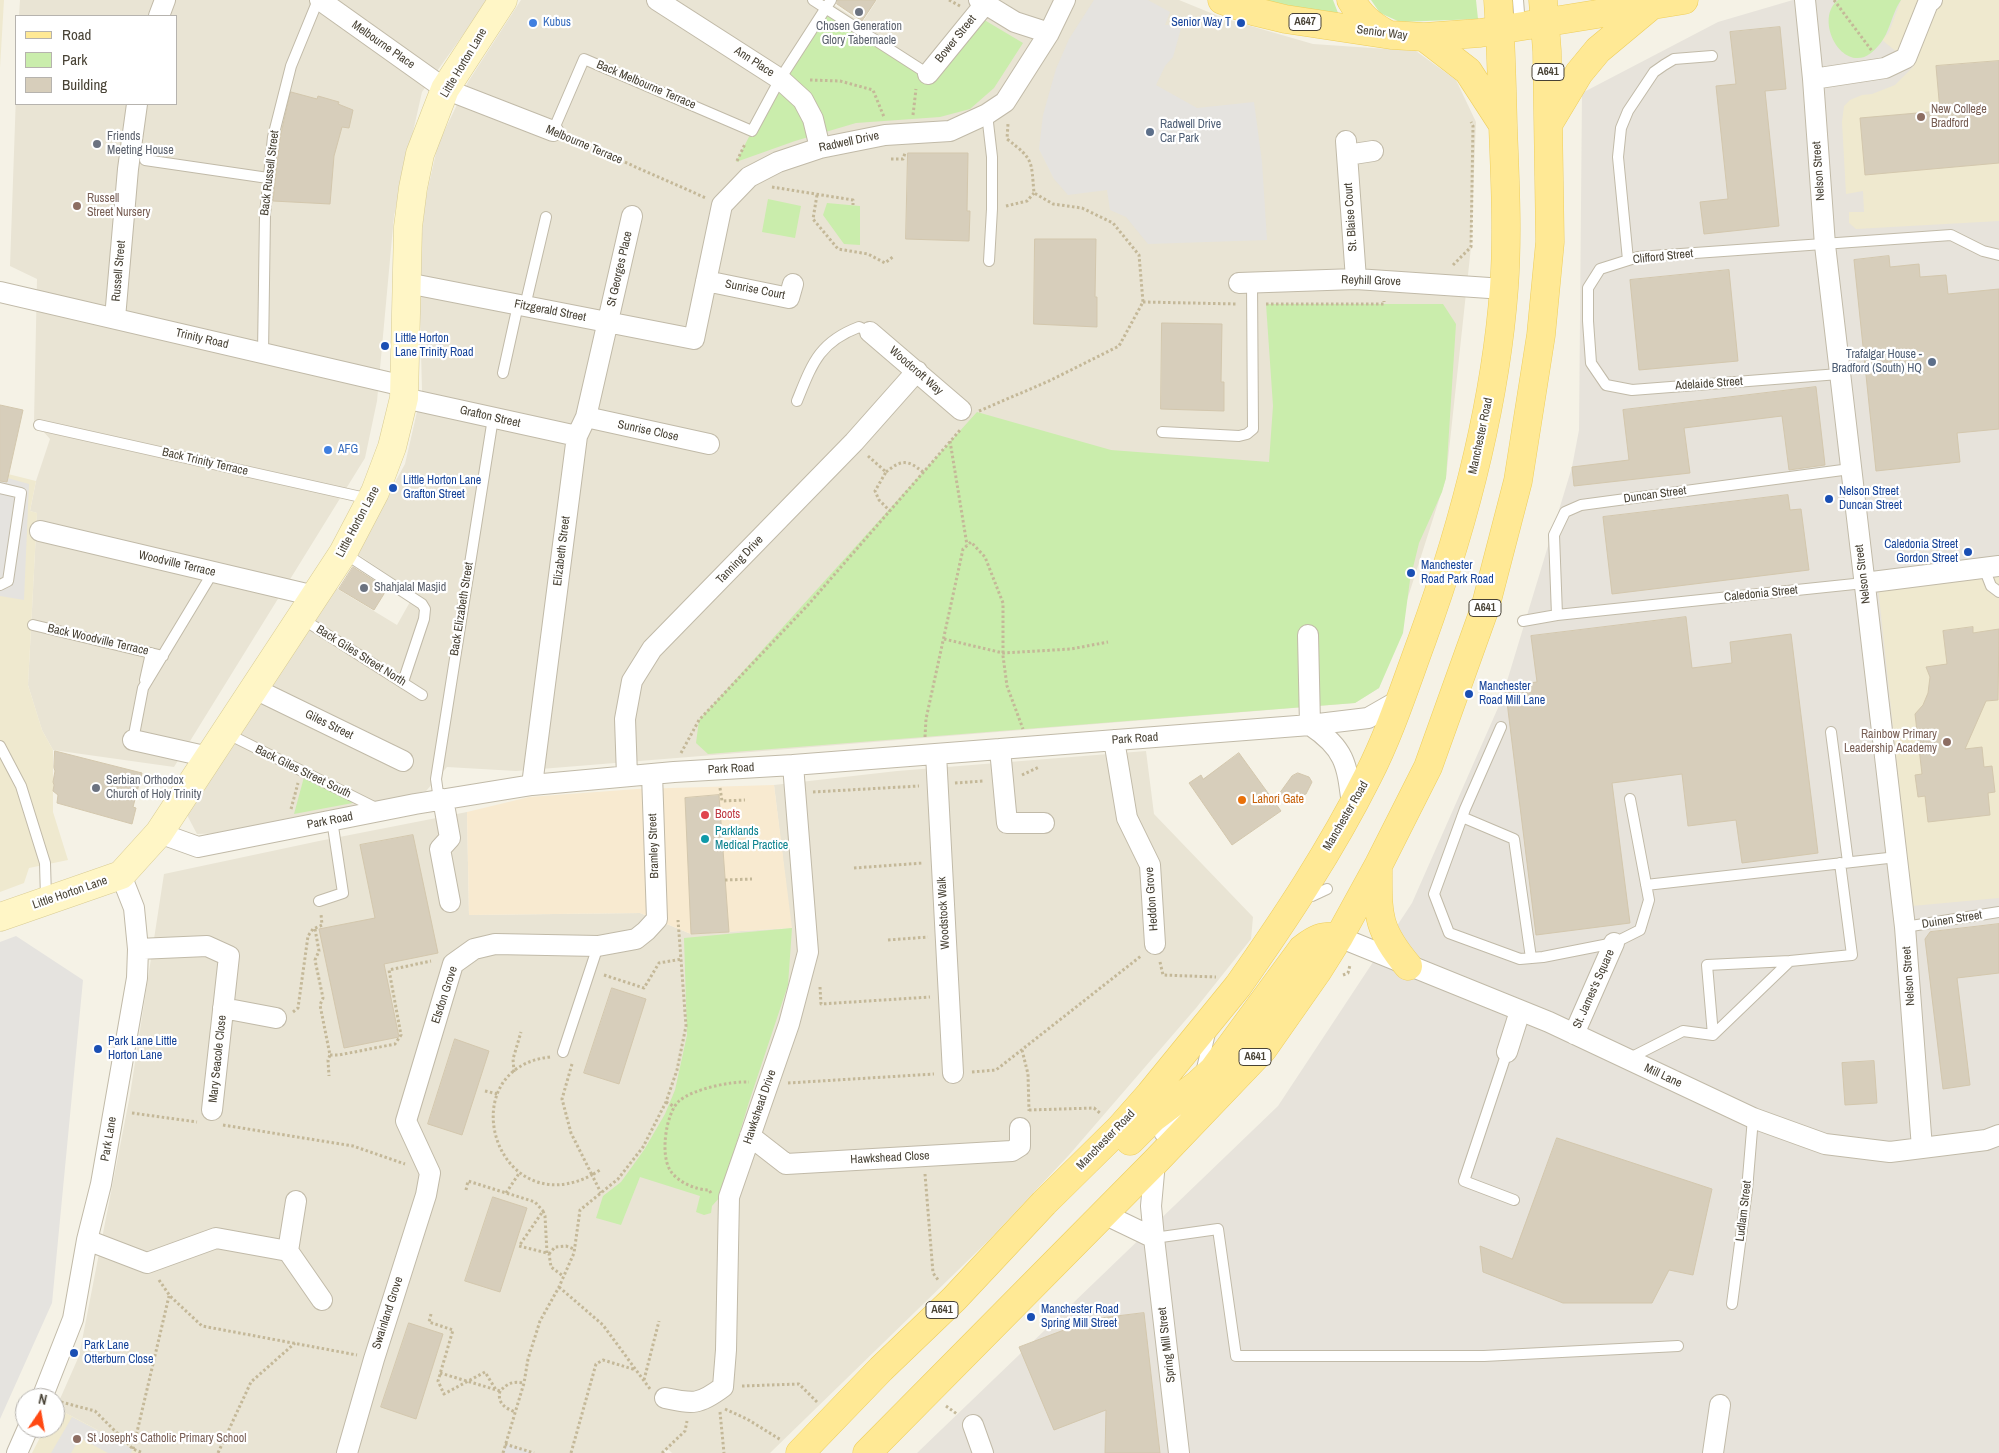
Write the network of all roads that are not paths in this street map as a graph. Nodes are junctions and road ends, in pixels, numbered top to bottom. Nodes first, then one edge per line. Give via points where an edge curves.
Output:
1 (165, 0) edge
2 (319, 0) edge
3 (503, 0) edge
4 (658, 0) edge
5 (813, 0) edge
6 (1065, 0) edge
7 (1222, 0) edge
8 (1351, 0) edge
9 (1498, 0) edge
10 (1684, 0) edge
11 (1805, 0) edge
12 (1932, 0) edge
13 (829, 4) edge
14 (986, 5) edge
15 (1652, 5) junction
16 (159, 15) edge
17 (1525, 15) edge
18 (1048, 33) junction
19 (1391, 35) junction
20 (1424, 37) junction
21 (1712, 56) dead end
22 (924, 71) joint
23 (780, 79) junction
24 (1813, 79) junction
25 (445, 89) junction
26 (137, 105) edge
27 (987, 114) junction
28 (1549, 124) junction
29 (1503, 126) junction
30 (553, 130) joint
31 (820, 148) junction
32 (1373, 151) dead end
33 (145, 160) dead end
34 (268, 178) junction
35 (632, 216) dead end
36 (546, 217) dead end
37 (1825, 245) junction
38 (1999, 255) edge
39 (1628, 260) junction
40 (989, 261) dead end
41 (1356, 279) junction
42 (706, 280) junction
43 (407, 283) junction
44 (1245, 283) joint
45 (792, 284) dead end
46 (1504, 288) junction
47 (0, 292) edge
48 (522, 305) junction
49 (115, 318) junction
50 (608, 322) junction
51 (870, 332) joint
52 (263, 353) junction
53 (1591, 363) joint
54 (917, 371) junction
55 (503, 374) dead end
56 (1839, 374) junction
57 (404, 392) junction
58 (797, 401) dead end
59 (968, 415) road end
60 (586, 417) junction
61 (493, 418) junction
62 (39, 424) dead end
63 (1162, 432) dead end
64 (577, 436) junction
65 (709, 444) dead end
66 (1850, 468) junction
67 (0, 488) edge
68 (371, 499) junction
69 (40, 531) dead end
70 (343, 552) junction
71 (1992, 567) edge
72 (213, 572) junction
73 (1864, 583) junction
74 (0, 585) edge
75 (1999, 592) edge
76 (308, 607) junction
77 (1557, 615) junction
78 (1523, 621) dead end
79 (33, 625) dead end
80 (1308, 635) dead end
81 (151, 653) junction
82 (163, 656) junction
83 (403, 682) junction
84 (144, 688) junction
85 (255, 689) junction
86 (422, 694) dead end
87 (1403, 698) junction
88 (1310, 725) junction
89 (1501, 727) dead end
90 (1831, 732) dead end
91 (225, 733) junction
92 (132, 740) joint
93 (1114, 740) junction
94 (0, 746) edge
95 (1000, 749) junction
96 (929, 754) junction
97 (209, 757) junction
98 (403, 761) dead end
99 (793, 765) junction
100 (652, 774) junction
101 (627, 776) junction
102 (532, 785) junction
103 (441, 799) junction
104 (1630, 799) dead end
105 (1352, 805) junction
106 (382, 810) junction
107 (1462, 817) junction
108 (332, 820) junction
109 (1044, 823) dead end
110 (159, 833) junction
111 (1897, 857) junction
112 (1844, 863) junction
113 (1378, 866) junction
114 (120, 876) junction
115 (1646, 885) junction
116 (1327, 889) dead end
117 (1297, 899) junction
118 (46, 900) junction
119 (319, 901) road end
120 (450, 902) dead end
121 (1999, 912) edge
122 (0, 917) edge
123 (657, 919) joint
124 (1905, 927) junction
125 (1339, 937) junction
126 (1614, 943) junction
127 (1155, 944) road end
128 (598, 946) junction
129 (138, 949) junction
130 (1531, 958) junction
131 (1790, 961) junction
132 (1408, 966) junction
133 (223, 1008) junction
134 (1520, 1011) junction
135 (276, 1018) road end
136 (1213, 1018) junction
137 (1574, 1034) junction
138 (1712, 1035) junction
139 (1507, 1052) joint
140 (562, 1056) road end
141 (1628, 1059) junction
142 (953, 1073) road end
143 (1198, 1084) junction
144 (1753, 1118) junction
145 (212, 1119) road end
146 (1025, 1119) road end
147 (1160, 1135) dead end
148 (1999, 1135) edge
149 (750, 1136) junction
150 (1922, 1148) junction
151 (1155, 1162) junction
152 (430, 1173) joint
153 (1514, 1200) dead end
154 (296, 1201) dead end
155 (1044, 1203) junction
156 (1104, 1214) junction
157 (1154, 1238) junction
158 (87, 1240) junction
159 (288, 1251) junction
160 (322, 1300) dead end
161 (1732, 1304) dead end
162 (1678, 1346) dead end
163 (46, 1388) edge
164 (666, 1398) road end
165 (1720, 1405) dead end
166 (973, 1425) dead end
167 (24, 1438) edge
168 (791, 1447) edge
169 (17, 1453) edge
170 (347, 1453) edge
171 (867, 1453) edge
172 (983, 1453) edge
173 (1179, 1453) edge
174 (1714, 1453) edge

1 - 16 street
2 - 25 street, Melbourne Place
2 - 34 lane, Back Russell Street via 291,66 273,137
3 - 25 street, Little Horton Lane
4 - 23 street, Ann Place
5 - 13 lane
6 - 18 street, Radwell Drive
7 - 19 main road, Senior Way / A647 via 1285,19
8 - 19 main road via 1370,24
9 - 17 main road, Manchester Road
10 - 15 main road, Senior Way
11 - 24 street, Nelson Street
12 - 24 street via 1906,58 1885,68
13 - 22 lane
13 - 23 lane
14 - 18 street via 1015,22
14 - 22 street, Bower Street
15 - 17 main road, Senior Way
15 - 28 main road via 1598,50 1579,73
17 - 20 main road, Senior Way / A647
17 - 28 main road, Manchester Road / A641
17 - 29 main road, Manchester Road / A641
18 - 27 street, Radwell Drive via 1005,102
19 - 20 main road, Senior Way / A647
20 - 29 main road via 1468,71
21 - 39 lane via 1674,59 1664,65 1654,72 1628,111 1621,128 1618,157
23 - 30 lane, Back Melbourne Terrace via 752,131 584,59
23 - 31 street, Ann Place via 803,100 813,119
24 - 37 street, Nelson Street
25 - 30 street, Melbourne Terrace
25 - 43 street, Little Horton Lane via 420,154 413,188 408,227
26 - 49 street, Russell Street
27 - 31 street, Radwell Drive via 950,131 885,135
27 - 40 lane via 992,157
28 - 113 main road, Manchester Road / A641 via 1550,242 1541,335 1518,480 1485,608 1464,668 1428,767
29 - 46 main road, Manchester Road / A641
31 - 42 street, Radwell Drive via 778,162 750,177 722,205
32 - 41 street, St. Blaise Court via 1347,148
33 - 34 lane
34 - 52 lane, Back Russell Street
35 - 50 street, St Georges Place
36 - 48 lane
37 - 38 lane, Clifford Street via 1951,235
37 - 39 lane, Clifford Street
37 - 56 street, Nelson Street
39 - 53 lane, Clifford Street via 1600,269 1588,288
41 - 44 street, Reyhill Grove
41 - 46 street, Reyhill Grove
42 - 45 street, Sunrise Court via 790,298
42 - 50 street, Fitzgerald Street via 694,339
43 - 48 street, Fitzgerald Street
43 - 57 street, Little Horton Lane
44 - 63 lane via 1252,304 1253,429 1240,436
46 - 87 main road, Manchester Road / A641 via 1492,380 1471,484 1443,584
47 - 49 street, Trinity Road
48 - 50 street, Fitzgerald Street
48 - 55 lane
49 - 52 street, Trinity Road
50 - 60 street, Elizabeth Street
51 - 54 street, Woodcroft Way
51 - 58 lane via 860,327 847,332 818,353
52 - 57 street, Trinity Road
53 - 56 lane, Adelaide Street via 1606,385 1632,390
54 - 59 street, Woodcroft Way
54 - 101 street, Tanning Drive via 854,442 652,649 632,681 625,719
56 - 66 street, Nelson Street
57 - 61 street, Grafton Street
57 - 68 street, Little Horton Lane via 392,447
60 - 64 street, Elizabeth Street
60 - 65 street, Sunrise Close
61 - 64 street, Grafton Street
61 - 103 lane, Back Elizabeth Street via 436,779
62 - 68 lane, Back Trinity Terrace
64 - 102 street, Elizabeth Street
66 - 73 street, Nelson Street
66 - 77 lane, Duncan Street via 1580,506 1565,512 1554,535
67 - 74 lane via 21,494 8,581
68 - 70 street, Little Horton Lane
69 - 72 street, Woodville Terrace
70 - 76 street, Little Horton Lane
70 - 83 lane via 425,609
71 - 73 street, Caledonia Street
71 - 75 lane via 1991,586
72 - 76 street, Woodville Terrace
72 - 82 lane
73 - 77 lane, Caledonia Street
73 - 111 street, Nelson Street
76 - 83 lane, Back Giles Street North
76 - 85 street, Little Horton Lane
77 - 78 lane, Caledonia Street
79 - 81 lane, Back Woodville Terrace
80 - 88 street
81 - 82 lane, Back Woodville Terrace
81 - 84 lane
82 - 84 lane
83 - 86 lane, Back Giles Street North
84 - 92 lane
85 - 91 street, Little Horton Lane
85 - 98 street, Giles Street
87 - 88 street, Park Road via 1368,718
87 - 105 main road, Manchester Road / A641 via 1369,776
88 - 93 street, Park Road
88 - 105 street via 1334,743 1344,760
89 - 107 lane
90 - 112 lane
91 - 97 street, Little Horton Lane
91 - 106 lane, Back Giles Street South
92 - 97 street
93 - 95 street, Park Road
93 - 127 street, Heddon Grove via 1128,818 1150,865
94 - 118 lane via 21,786 45,863
95 - 96 street, Park Road
95 - 109 street via 1007,824
96 - 99 street, Park Road
96 - 142 street, Woodstock Walk via 941,862
97 - 110 street, Little Horton Lane
99 - 100 street, Park Road
99 - 149 street, Hawkshead Drive via 808,952 789,1024
100 - 101 street, Park Road
100 - 123 street, Bramley Street
101 - 102 street, Park Road
102 - 103 street, Park Road
103 - 106 street, Park Road
103 - 120 street via 450,838 440,849
104 - 115 lane
105 - 117 main road, Manchester Road / A641
106 - 108 street, Park Road
107 - 130 lane via 1514,839
107 - 130 lane via 1434,894 1449,933 1520,959
108 - 110 street, Park Road via 198,847
108 - 119 lane via 344,894
110 - 114 street, Little Horton Lane
111 - 112 lane
111 - 124 street, Nelson Street
112 - 115 lane
112 - 131 lane via 1852,955
113 - 125 main road, Manchester Road / A641
113 - 132 main road via 1378,911 1382,927
114 - 118 street, Little Horton Lane
114 - 129 street, Park Lane via 134,908
115 - 126 lane via 1649,900 1640,930
116 - 117 lane
117 - 125 main road
117 - 136 main road, Manchester Road / A641
118 - 122 street, Little Horton Lane
121 - 124 lane, Duinen Street
123 - 128 street, Elsdon Grove via 636,939
124 - 150 street, Nelson Street
125 - 132 street, Mill Lane
125 - 143 main road via 1316,938 1302,949 1226,1055
125 - 151 main road, Manchester Road / A641 via 1263,1049
126 - 130 lane
126 - 137 street, St. James's Square
128 - 140 lane
128 - 152 street, Elsdon Grove via 495,944 474,949 453,964 406,1121
129 - 133 street, Mary Seacole Close via 207,946 228,956
129 - 158 street, Park Lane via 137,978 114,1110
131 - 138 lane
131 - 138 lane via 1707,965
132 - 134 street, Mill Lane
133 - 135 street, Mary Seacole Close
133 - 145 street, Mary Seacole Close
134 - 137 street, Mill Lane
134 - 139 street
136 - 143 lane
136 - 155 main road, Manchester Road / A641 via 1120,1128
137 - 141 street, Mill Lane
138 - 141 lane via 1683,1031
139 - 153 lane via 1464,1181
141 - 144 street, Mill Lane
143 - 147 lane via 1184,1109
143 - 155 main road via 1153,1118 1086,1184
144 - 150 street, Mill Lane via 1825,1144 1890,1152
144 - 161 lane, Ludlam Street
146 - 149 street, Hawkshead Close via 1020,1146 1012,1152 786,1164
148 - 150 street, Mill Lane via 1986,1140
149 - 164 street, Hawkshead Drive via 729,1197 725,1390 691,1404
151 - 156 main road, Manchester Road / A641
151 - 157 street, Spring Mill Street via 1151,1206
152 - 170 street, Swainland Grove
154 - 159 street
155 - 168 main road, Manchester Road / A641 via 834,1419
156 - 157 street
156 - 171 main road, Manchester Road / A641
157 - 162 lane via 1218,1229 1236,1356 1484,1356
157 - 173 street, Spring Mill Street
158 - 159 street via 147,1263 216,1238
158 - 163 street, Park Lane via 73,1319
159 - 160 street
165 - 174 street
166 - 172 street
167 - 169 street

